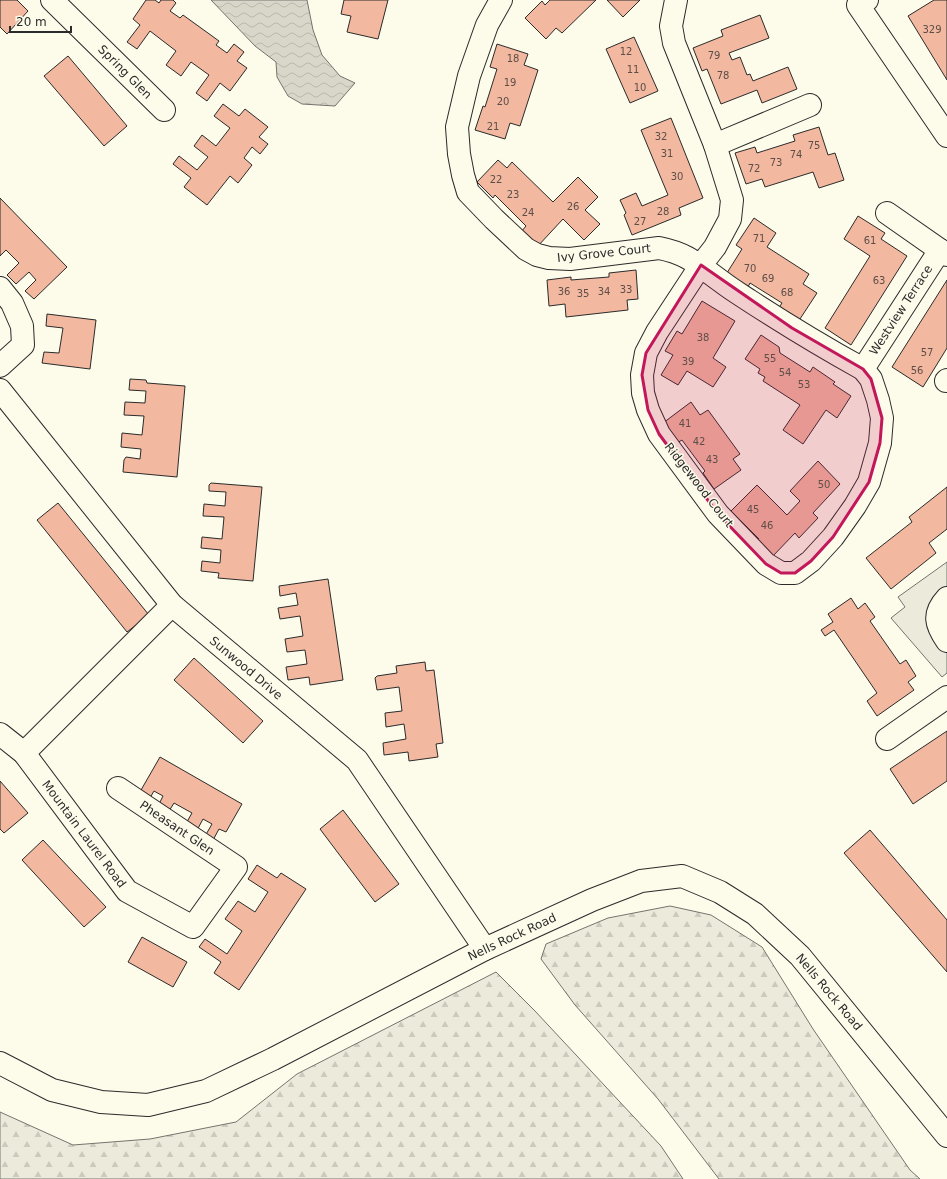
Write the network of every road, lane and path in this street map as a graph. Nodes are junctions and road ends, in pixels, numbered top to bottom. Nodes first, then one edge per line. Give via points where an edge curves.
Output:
1 (52, 0) edge
2 (501, 0) edge
3 (676, 0) edge
4 (867, 0) edge
5 (810, 105) dead end
6 (164, 110) dead end
7 (947, 136) edge
8 (715, 146) junction
9 (887, 213) dead end
10 (943, 252) edge
11 (701, 265) junction
12 (0, 288) edge
13 (0, 366) edge
14 (863, 369) junction
15 (0, 390) edge
16 (947, 598) edge
17 (172, 605) junction
18 (947, 641) edge
19 (947, 697) edge
20 (0, 734) edge
21 (887, 739) dead end
22 (24, 753) junction
23 (118, 788) dead end
24 (236, 867) joint
25 (485, 949) junction
26 (0, 1063) edge
27 (947, 1136) edge

1 - 6 street, Spring Glen
2 - 11 street, Ivy Grove Court via 487,25 469,76 457,127 462,175 468,192 526,249 537,255 570,259 658,248 673,251
3 - 8 street via 671,26 674,43
4 - 7 street via 858,5
5 - 8 street
8 - 11 street via 732,200 731,212 730,219 715,247
9 - 10 street
10 - 14 street, Westview Terrace
11 - 14 street, Ridgewood Court via 723,283 792,328
11 - 14 street, Ridgewood Court via 646,353 642,375 646,405 659,434 718,514 766,564 781,573 795,573 811,561 833,537 869,482 880,443 882,418 871,379
12 - 13 street via 12,303 22,326 23,346
15 - 17 street, Sunwood Drive
16 - 18 street via 940,606 936,619
17 - 22 street
17 - 25 street, Sunwood Drive via 357,760
19 - 21 street
20 - 22 street, Mountain Laurel Road
22 - 24 street, Mountain Laurel Road via 127,891 193,927
23 - 24 street, Pheasant Glen
25 - 26 street, Nells Rock Road via 206,1091 148,1105 101,1102 52,1090
25 - 27 street, Nells Rock Road via 592,900 641,881 682,876 720,892 755,914 800,956

